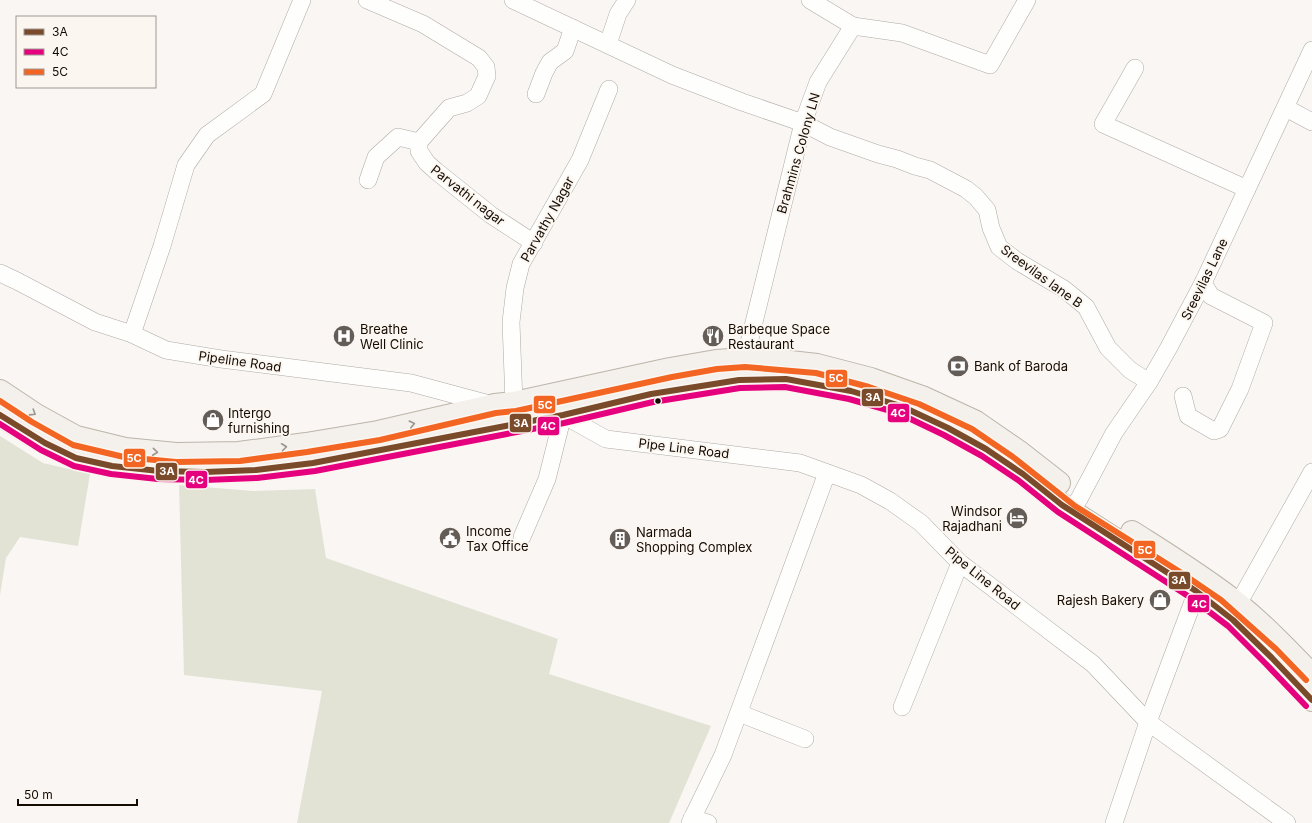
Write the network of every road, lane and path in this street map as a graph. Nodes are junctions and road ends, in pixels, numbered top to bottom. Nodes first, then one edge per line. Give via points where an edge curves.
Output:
1 (302, 0) edge
2 (367, 0) edge
3 (513, 0) edge
4 (627, 0) edge
5 (810, 0) edge
6 (1027, 0) edge
7 (853, 26) junction
8 (573, 28) junction
9 (608, 44) junction
10 (1310, 63) edge
11 (1135, 68) dead end
12 (609, 89) dead end
13 (536, 94) dead end
14 (1286, 108) junction
15 (1312, 122) edge
16 (803, 123) junction
17 (419, 142) junction
18 (368, 180) dead end
19 (1247, 189) junction
20 (534, 243) junction
21 (0, 273) edge
22 (1203, 283) junction
23 (132, 334) junction
24 (744, 369) junction
25 (1149, 382) junction
26 (0, 391) edge
27 (556, 394) junction
28 (1183, 396) dead end
29 (504, 404) junction
30 (0, 415) edge
31 (563, 415) junction
32 (492, 428) junction
33 (1312, 472) edge
34 (827, 473) junction
35 (1075, 505) junction
36 (522, 537) dead end
37 (960, 564) junction
38 (1199, 584) junction
39 (1238, 604) junction
40 (1312, 675) edge
41 (1312, 700) edge
42 (902, 707) dead end
43 (739, 713) junction
44 (1148, 722) junction
45 (805, 739) dead end
46 (697, 821) edge
47 (1284, 822) edge
48 (1114, 823) edge

1 - 23 street via 263,94 207,135 186,165
2 - 17 street via 423,24 479,58 486,67 487,76 478,96 467,103 450,108
3 - 8 street, Sreevilas lane B
4 - 9 street via 618,14
5 - 7 street
6 - 7 street via 990,65 902,33
7 - 16 street, Brahmins Colony LN via 818,82
8 - 9 street, Sreevilas lane B
8 - 13 street via 565,51 550,62
9 - 16 street, Sreevilas lane B via 672,75
10 - 14 street, Sreevilas Lane
11 - 19 street via 1103,124
12 - 20 street, Parvathy Nagar via 580,160
14 - 15 street
14 - 19 street, Sreevilas Lane
16 - 24 street, Brahmins Colony LN
16 - 25 street, Sreevilas lane B via 830,137 930,170 966,189 987,210 999,247 1064,289 1086,307 1108,348 1130,370
17 - 18 street via 398,137 376,157
17 - 20 street, Parvathi nagar via 419,151 436,171 491,215
19 - 22 street, Sreevilas Lane
20 - 29 street, Parvathy Nagar via 521,264 515,288
21 - 23 street, Pipeline Road via 95,322
22 - 25 street, Sreevilas Lane
22 - 28 street via 1211,296 1264,323 1240,389 1220,429 1214,431 1188,416
23 - 29 street, Pipeline Road via 166,350 410,383
24 - 27 main road via 716,361
24 - 31 main road via 705,384
24 - 35 main road via 851,391 901,406 986,449
25 - 35 street, Sreevilas Lane via 1114,433
26 -> 29 main road via 76,437 125,449 176,454 239,453 306,444 378,432
27 - 29 main road
27 - 31 street
29 - 32 street, Parvathy Nagar
30 - 32 main road via 45,444 76,458 112,466 159,471 256,470 313,463
31 - 32 main road
31 - 34 street, Pipe Line Road via 606,439 800,463
31 - 36 street via 547,479
33 - 39 street
34 - 37 street, Pipe Line Road via 861,484 890,501 921,523
34 - 43 street
35 - 38 main road
37 - 42 street
37 - 44 street, Pipe Line Road via 1093,664
38 - 39 main road
38 - 41 main road
38 - 44 street
39 - 40 main road via 1282,643
43 - 45 street
43 - 46 street
44 - 47 street, Pipe Line Road
44 - 48 street

